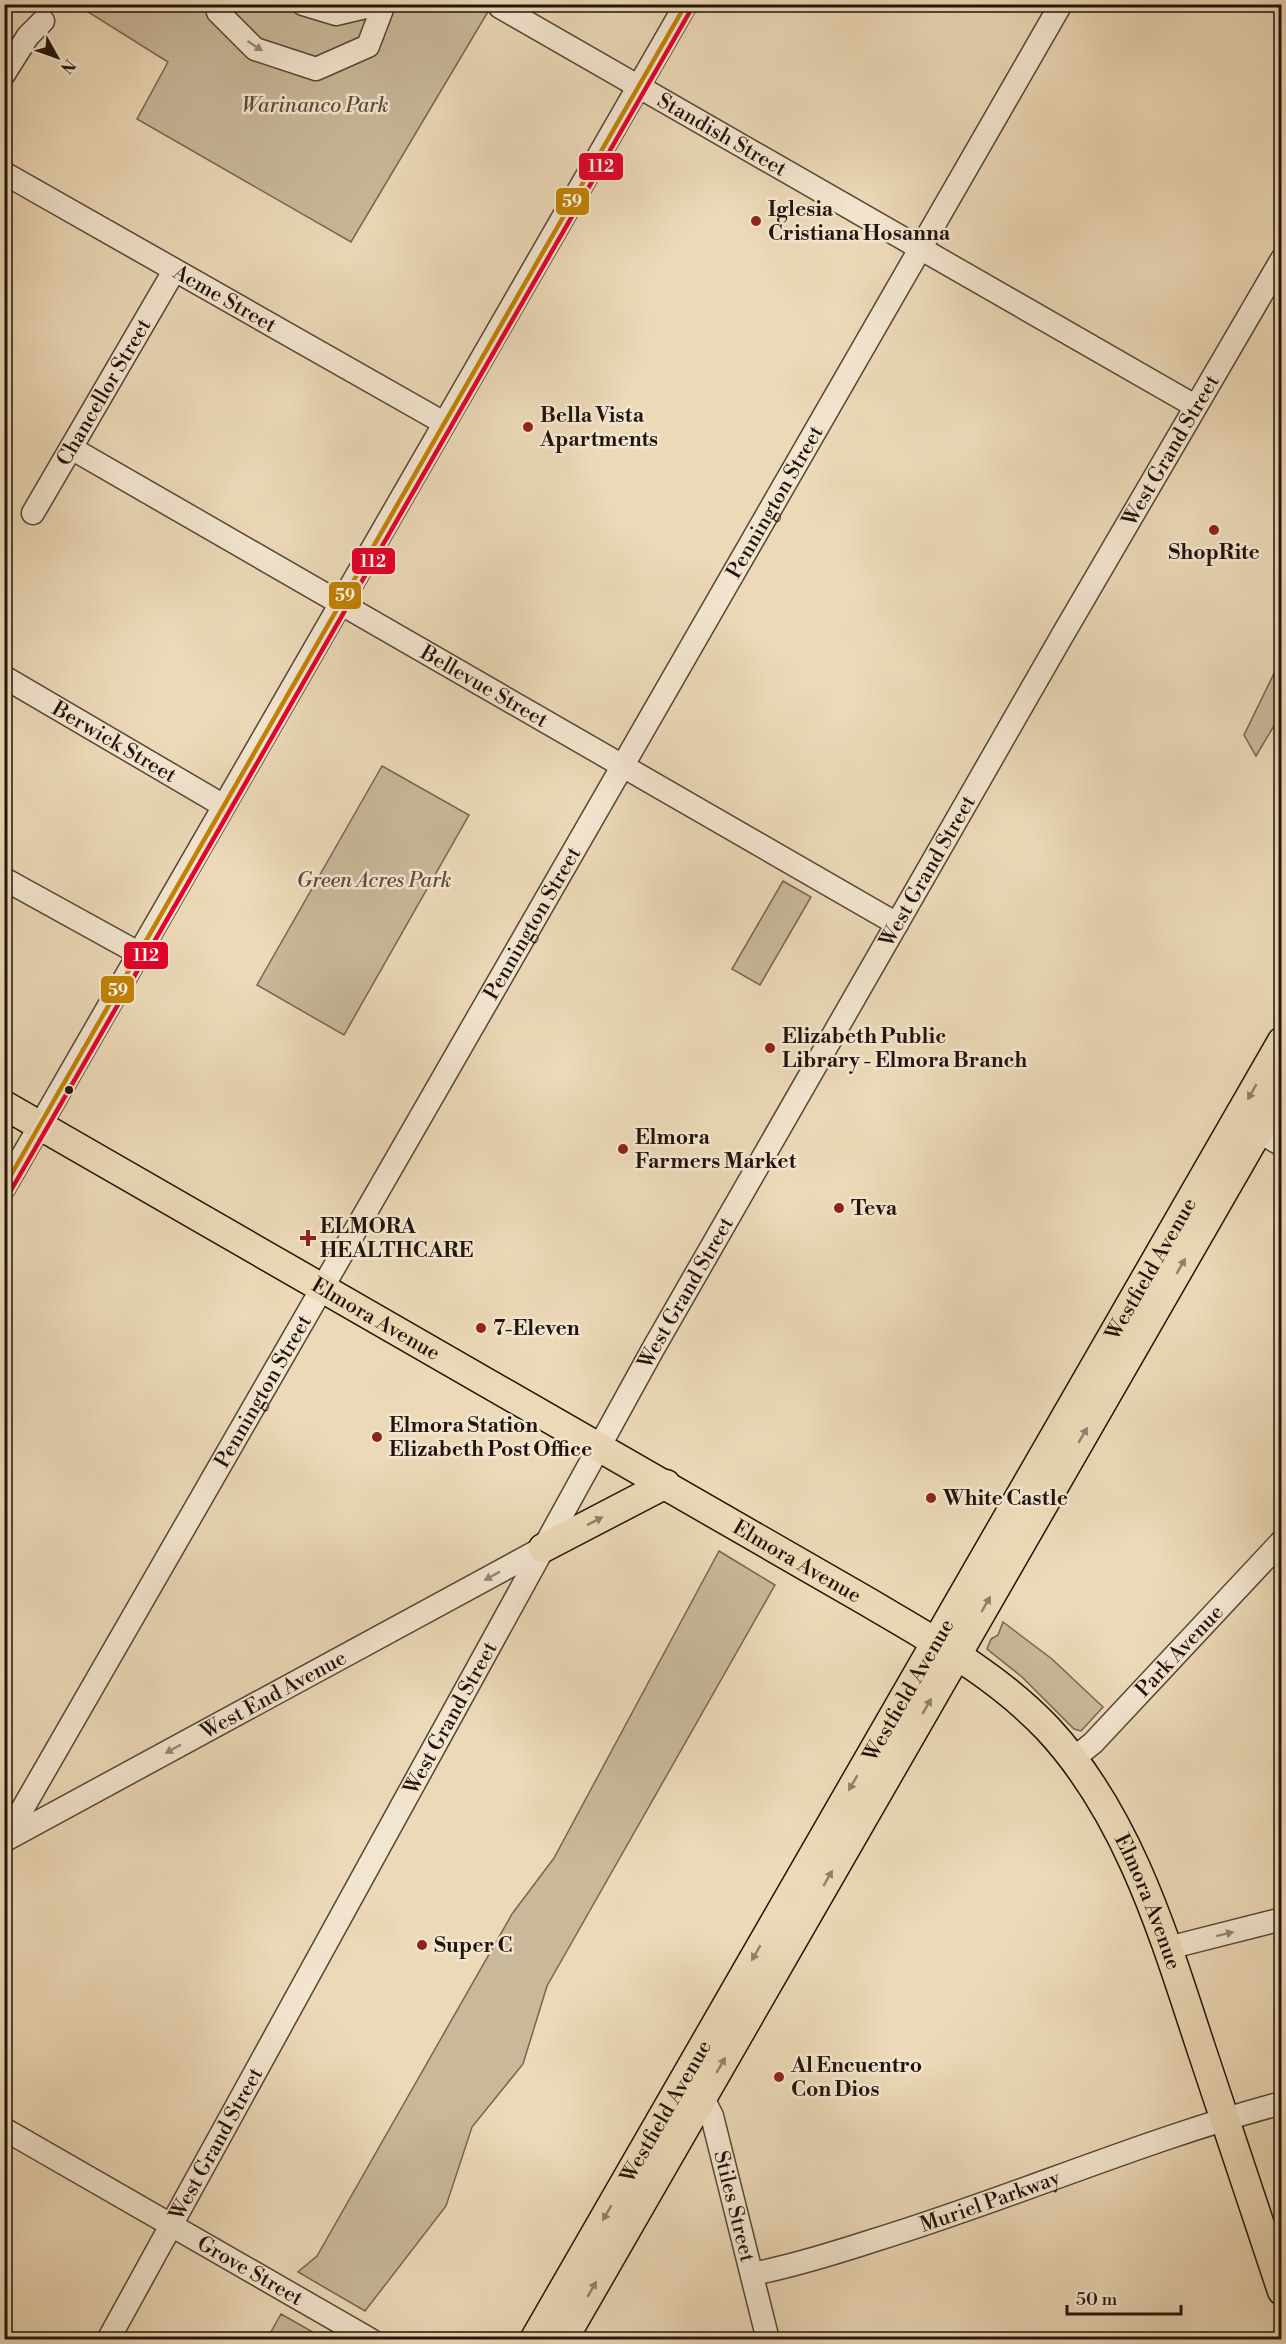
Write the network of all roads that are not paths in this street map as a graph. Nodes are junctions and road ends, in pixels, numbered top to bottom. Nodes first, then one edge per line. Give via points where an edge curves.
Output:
1 (216, 4) edge
2 (303, 4) edge
3 (378, 4) edge
4 (384, 4) edge
5 (686, 4) edge
6 (1061, 4) edge
7 (500, 7) dead end
8 (43, 21) dead end
9 (4, 74) edge
10 (638, 88) junction
11 (4, 172) edge
12 (921, 249) junction
13 (1281, 259) edge
14 (174, 271) junction
15 (1195, 406) junction
16 (444, 423) junction
17 (71, 448) junction
18 (33, 513) dead end
19 (341, 603) junction
20 (4, 677) edge
21 (623, 766) junction
22 (224, 806) junction
23 (4, 879) edge
24 (897, 924) junction
25 (140, 954) junction
26 (1281, 1041) edge
27 (1281, 1090) edge
28 (4, 1105) edge
29 (40, 1126) junction
30 (1259, 1132) edge
31 (4, 1188) edge
32 (323, 1288) junction
33 (599, 1446) junction
34 (666, 1484) junction
35 (1281, 1541) edge
36 (543, 1548) junction
37 (946, 1648) junction
38 (1073, 1759) junction
39 (5, 1841) edge
40 (1281, 1919) edge
41 (1168, 1948) junction
42 (690, 2093) junction
43 (1281, 2103) edge
44 (1224, 2118) junction
45 (4, 2129) edge
46 (173, 2226) junction
47 (1277, 2262) edge
48 (752, 2274) junction
49 (1281, 2291) edge
50 (108, 2340) edge
51 (371, 2340) edge
52 (534, 2340) edge
53 (563, 2340) edge
54 (768, 2340) edge

1 -> 4 street via 218,12 255,49 316,69 368,46
2 - 3 street via 336,14
5 - 10 street
6 - 12 street, Pennington Street
7 - 10 street, Standish Street
8 - 9 street via 28,36
10 - 12 street, Standish Street
10 - 16 street
11 - 14 street, Acme Street
12 - 15 street, Standish Street
12 - 21 street, Pennington Street
13 - 15 street, West Grand Street
14 - 16 street, Acme Street
14 - 17 street, Chancellor Street
15 - 24 street, West Grand Street
16 - 19 street
17 - 18 street, Chancellor Street
17 - 19 street, Bellevue Street
19 - 21 street, Bellevue Street
19 - 22 street
20 - 22 street, Berwick Street
21 - 24 street, Bellevue Street
21 - 32 street, Pennington Street
22 - 25 street
23 - 25 street
24 - 33 street, West Grand Street
25 - 29 street
26 -> 30 main road, Westfield Avenue
27 - 30 main road, Westfield Avenue
28 - 29 main road, Elmora Avenue
29 - 31 street
29 - 32 main road, Elmora Avenue
30 - 37 main road, Westfield Avenue via 1096,1389
32 - 33 main road, Elmora Avenue
32 - 39 street, Pennington Street
33 - 34 main road, Elmora Avenue
33 - 36 street, West Grand Street
36 -> 34 main road
34 - 37 main road, Elmora Avenue
35 - 38 street, Park Avenue via 1093,1743
36 -> 39 street, West End Avenue
36 - 46 street, West Grand Street
37 - 38 main road, Elmora Avenue via 986,1673 1022,1704
37 - 42 main road, Westfield Avenue
38 - 41 main road, Elmora Avenue via 1126,1845
41 -> 40 street
41 - 44 main road, Elmora Avenue
42 - 48 street, Stiles Street via 712,2116
42 -> 52 main road, Westfield Avenue
53 -> 42 main road, Westfield Avenue
43 - 44 street, Muriel Parkway
44 - 47 main road, Elmora Avenue
44 - 48 street, Muriel Parkway via 919,2226
45 - 46 street, Grove Street
46 - 50 street, West Grand Street
46 - 51 street, Grove Street
47 - 49 main road, Elmora Avenue
48 - 54 street, Stiles Street

